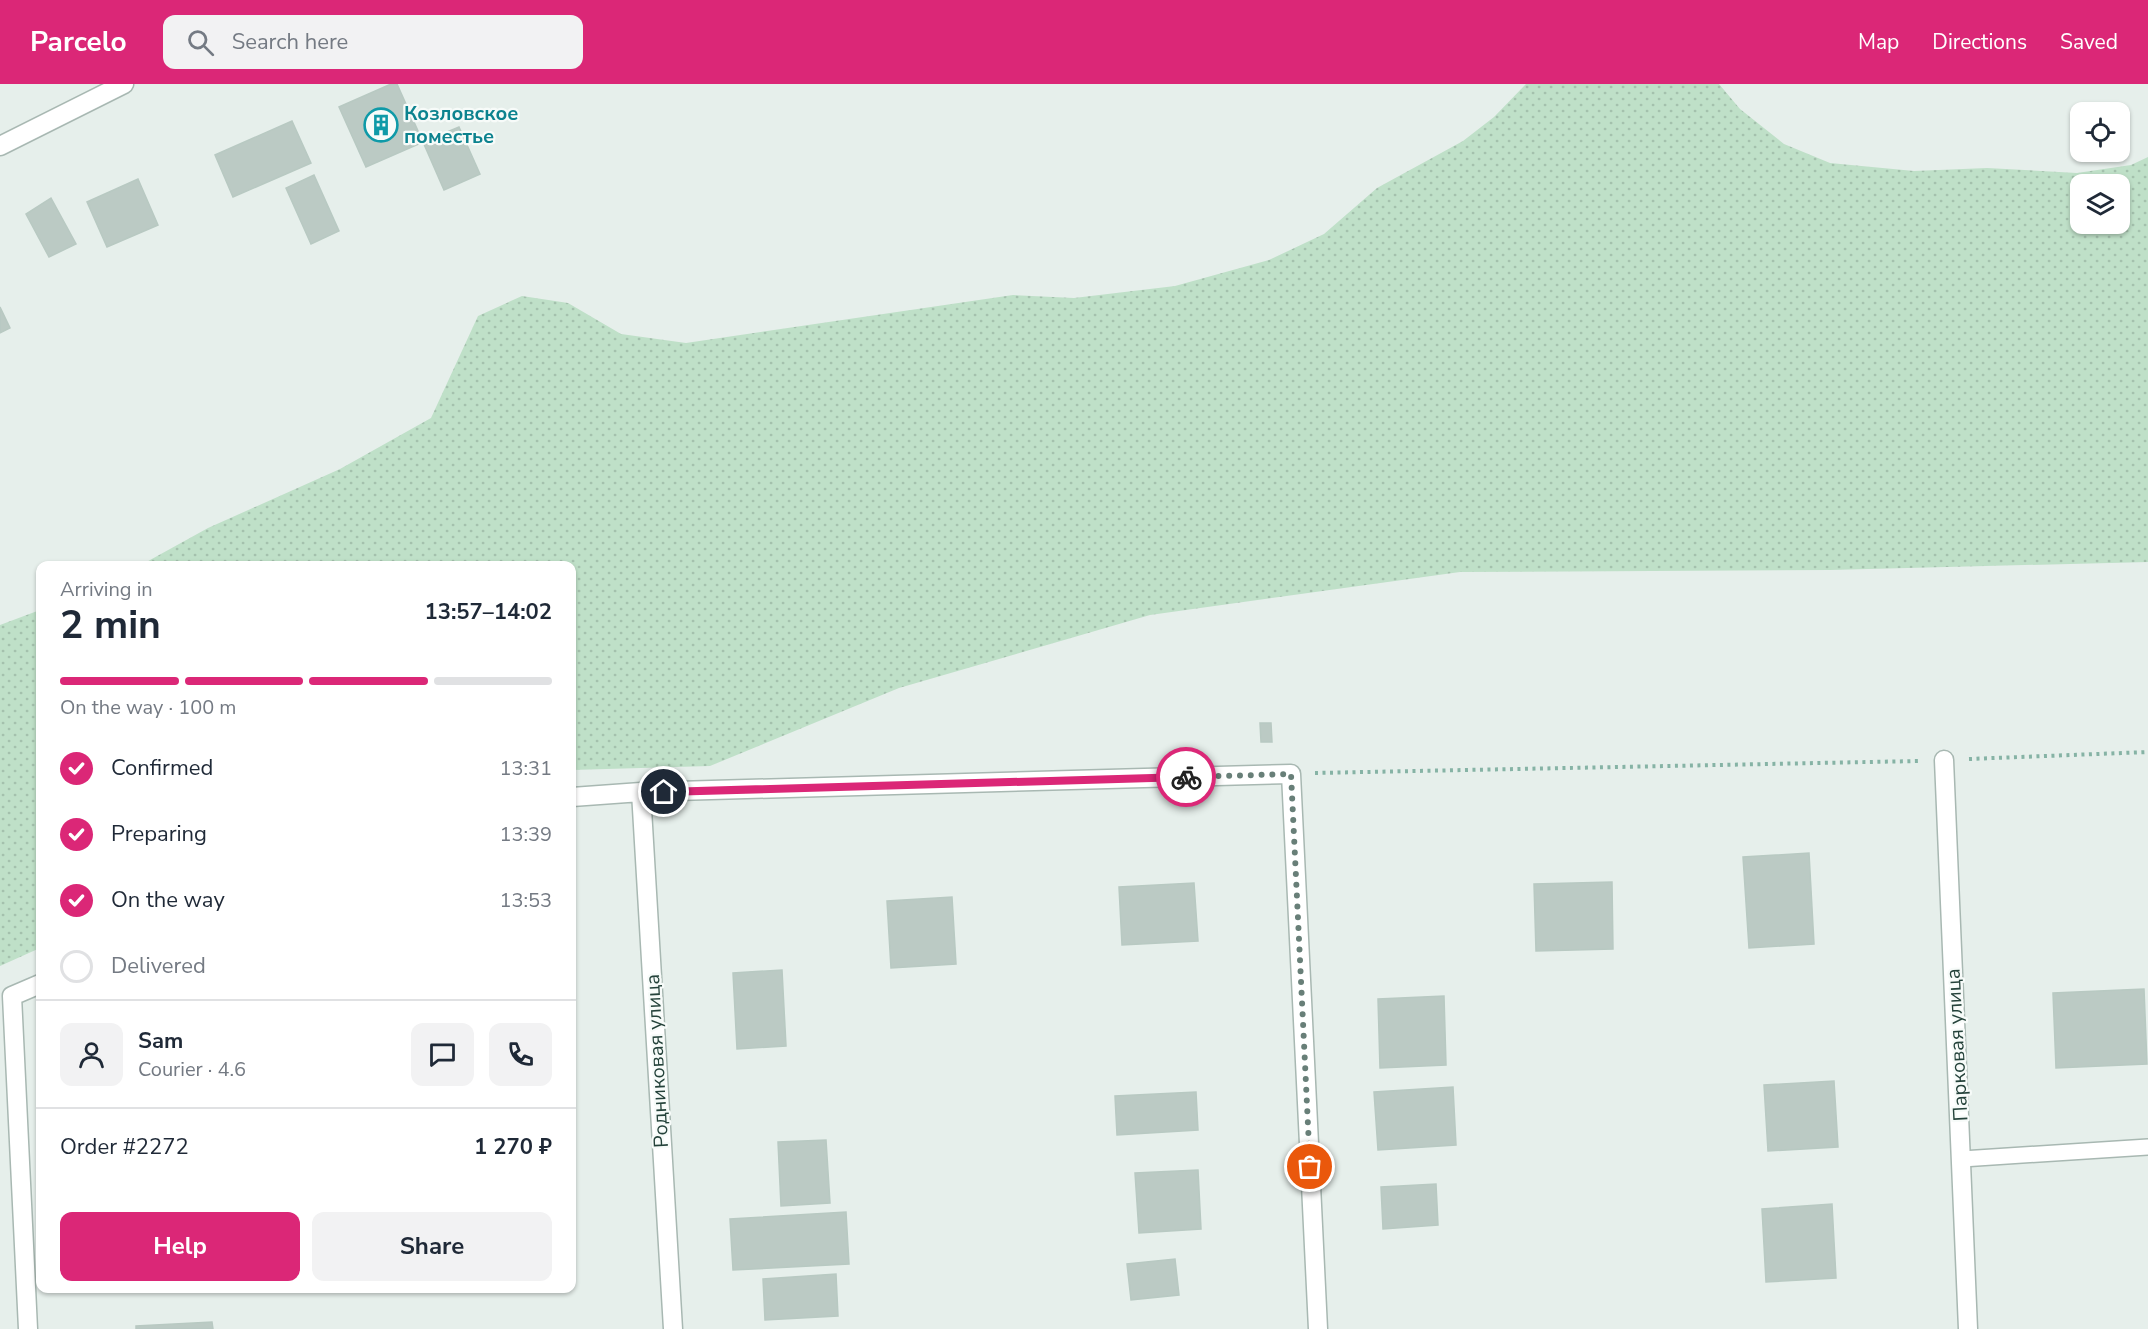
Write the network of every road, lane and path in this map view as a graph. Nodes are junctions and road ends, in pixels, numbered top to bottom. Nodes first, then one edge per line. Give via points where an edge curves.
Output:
1 (124, 84) edge
2 (0, 146) edge
3 (2148, 753) edge
4 (1944, 760) junction
5 (1291, 774) junction
6 (641, 792) junction
7 (576, 797) edge
8 (36, 986) edge
9 (2148, 1147) edge
10 (1962, 1159) junction
11 (28, 1329) edge
12 (673, 1329) edge
13 (1318, 1329) edge
14 (1968, 1329) edge

1 - 2 street
3 - 4 path
4 - 5 path
4 - 10 street, Парковая улица
5 - 6 street
5 - 13 street
6 - 7 street
6 - 12 street, Родниковая улица
8 - 11 street via 12,996
9 - 10 lane
10 - 14 street, Парковая улица

